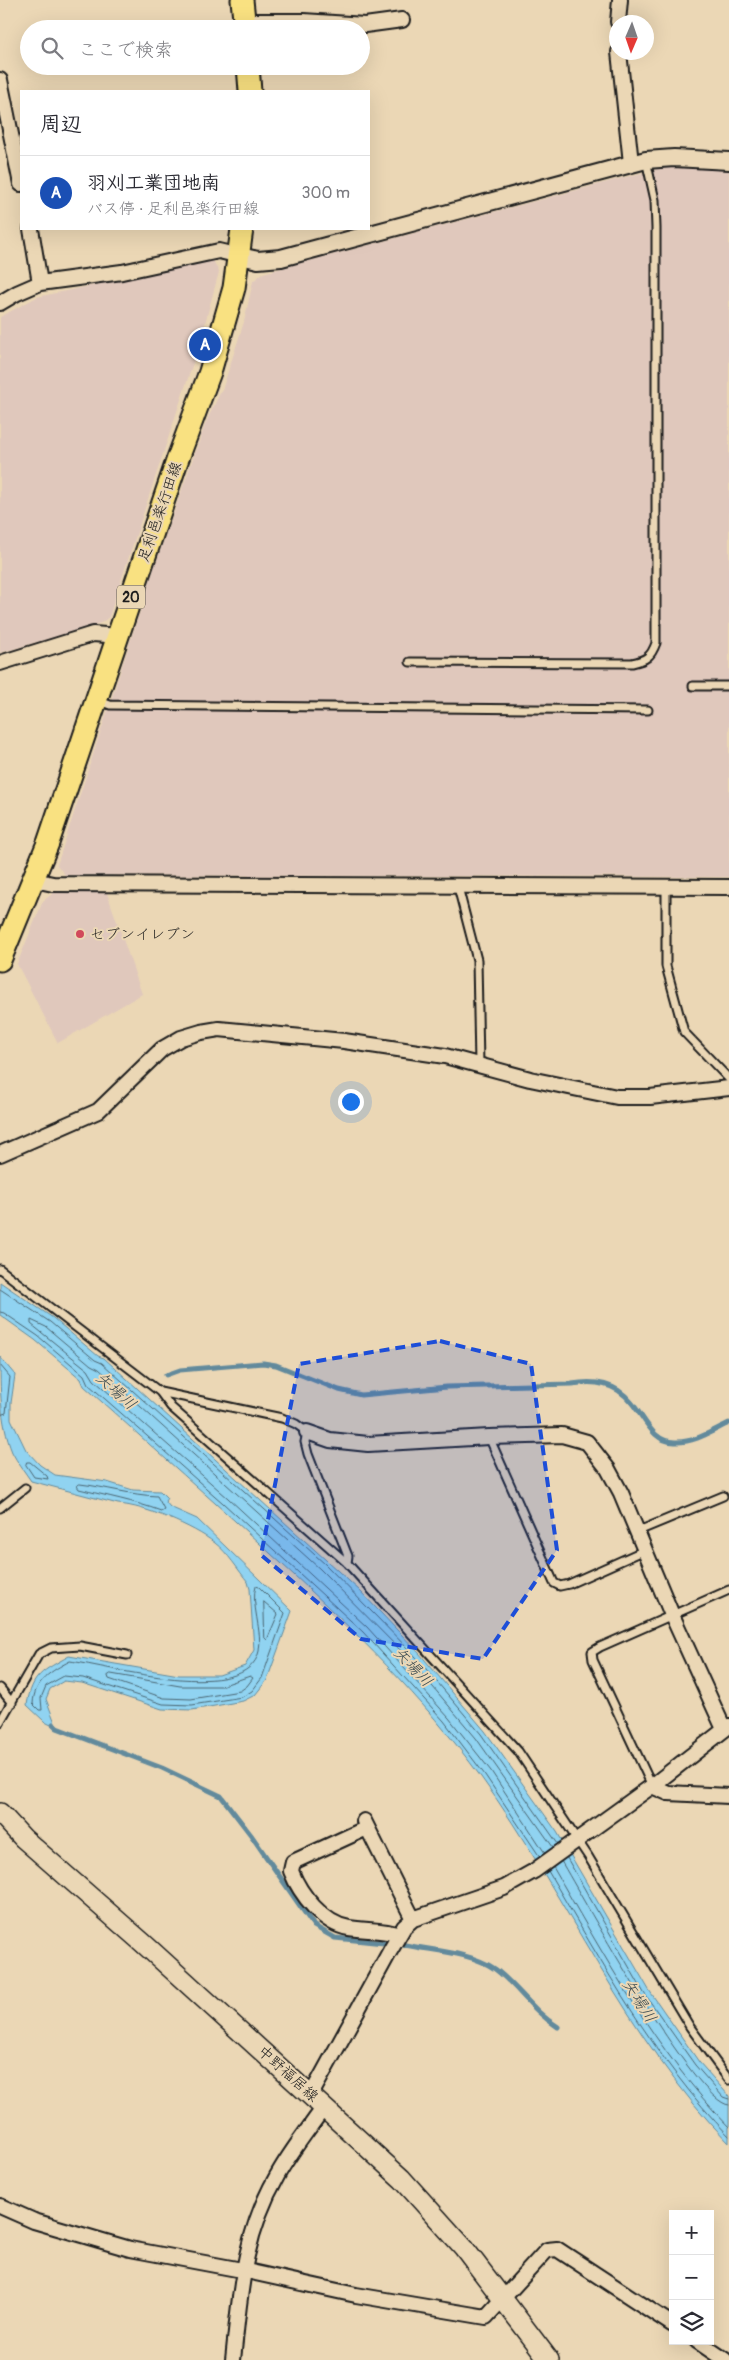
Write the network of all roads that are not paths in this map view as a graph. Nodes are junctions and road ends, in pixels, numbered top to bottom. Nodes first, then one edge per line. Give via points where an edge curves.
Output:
1 (242, 0) edge
2 (620, 0) edge
3 (619, 15) edge
4 (244, 20) edge
5 (402, 20) dead end
6 (370, 24) edge
7 (620, 60) edge
8 (249, 75) edge
9 (0, 80) edge
10 (0, 84) edge
11 (250, 90) edge
12 (639, 161) junction
13 (729, 161) edge
14 (20, 179) edge
15 (31, 230) edge
16 (242, 230) edge
17 (240, 256) junction
18 (40, 283) junction
19 (0, 303) edge
20 (118, 636) junction
21 (0, 662) edge
22 (410, 662) dead end
23 (693, 686) dead end
24 (729, 686) edge
25 (96, 700) junction
26 (648, 710) dead end
27 (34, 880) junction
28 (458, 887) junction
29 (666, 887) junction
30 (729, 887) edge
31 (0, 960) edge
32 (479, 1065) junction
33 (729, 1079) edge
34 (729, 1088) edge
35 (0, 1154) edge
36 (0, 1269) edge
37 (160, 1392) junction
38 (307, 1432) junction
39 (489, 1437) junction
40 (24, 1488) dead end
41 (723, 1496) dead end
42 (0, 1508) edge
43 (636, 1532) junction
44 (645, 1550) junction
45 (347, 1563) junction
46 (729, 1590) edge
47 (672, 1615) junction
48 (126, 1655) dead end
49 (0, 1688) edge
50 (12, 1703) junction
51 (0, 1722) edge
52 (727, 1728) edge
53 (652, 1786) junction
54 (729, 1796) edge
55 (0, 1813) edge
56 (576, 1841) junction
57 (413, 1919) junction
58 (399, 1935) junction
59 (729, 2080) edge
60 (318, 2101) junction
61 (0, 2206) edge
62 (242, 2270) junction
63 (504, 2298) junction
64 (669, 2322) edge
65 (703, 2345) edge
66 (233, 2360) edge
67 (549, 2360) edge
68 (725, 2360) edge

1 - 4 main road
2 - 3 street
5 - 6 street
7 - 12 street
8 - 11 main road
9 - 10 street
10 - 14 street
12 - 13 street via 674,158
12 - 17 street via 281,258 258,260
12 - 22 lane via 655,200 656,228 656,643 652,655 632,663
15 - 18 street
16 - 17 main road, 足利邑楽行田線 / 20
17 - 18 street via 219,251 122,272
17 - 20 main road, 足利邑楽行田線 / 20 via 210,372
18 - 19 street
20 - 21 street via 93,634
20 - 25 main road, 足利邑楽行田線 / 20
23 - 24 lane
25 - 26 lane via 110,705
25 - 27 main road, 足利邑楽行田線 / 20
27 - 28 street via 53,884
27 - 31 main road, 足利邑楽行田線 / 20
28 - 29 street
28 - 32 lane via 478,960
29 - 30 street
29 - 33 lane via 666,966 684,1032
32 - 34 street via 617,1097 650,1097
32 - 35 street via 445,1056 344,1041 219,1029 201,1032 162,1049 98,1111
36 - 37 lane
37 - 38 lane via 282,1418
37 - 45 lane via 171,1407
38 - 39 street via 330,1440 368,1444
38 - 45 lane via 308,1454 348,1556
39 - 43 street via 562,1435 587,1442 608,1469
39 - 44 lane via 554,1583 560,1586 569,1584
40 - 42 lane
41 - 43 lane
43 - 44 street
44 - 47 street
45 - 56 lane via 518,1751
46 - 47 lane
47 - 52 street
47 - 53 lane via 592,1652
48 - 50 lane via 80,1646 51,1648 39,1654
49 - 50 lane
50 - 51 lane
52 - 53 street
53 - 54 street via 668,1793
53 - 56 street
55 - 60 main road, 中野福居線 via 23,1838
56 - 57 street via 534,1871 495,1892
56 - 59 lane via 690,2028
57 - 58 street
57 - 58 street via 366,1825 293,1862 291,1871 308,1899 336,1925
58 - 60 street
60 - 62 street via 260,2211
60 - 63 main road, 中野福居線 via 402,2179
61 - 62 street via 34,2221 130,2248
62 - 63 street via 356,2295 486,2317
62 - 66 street
63 - 64 street via 547,2250 557,2249
63 - 67 main road, 中野福居線
65 - 68 street

